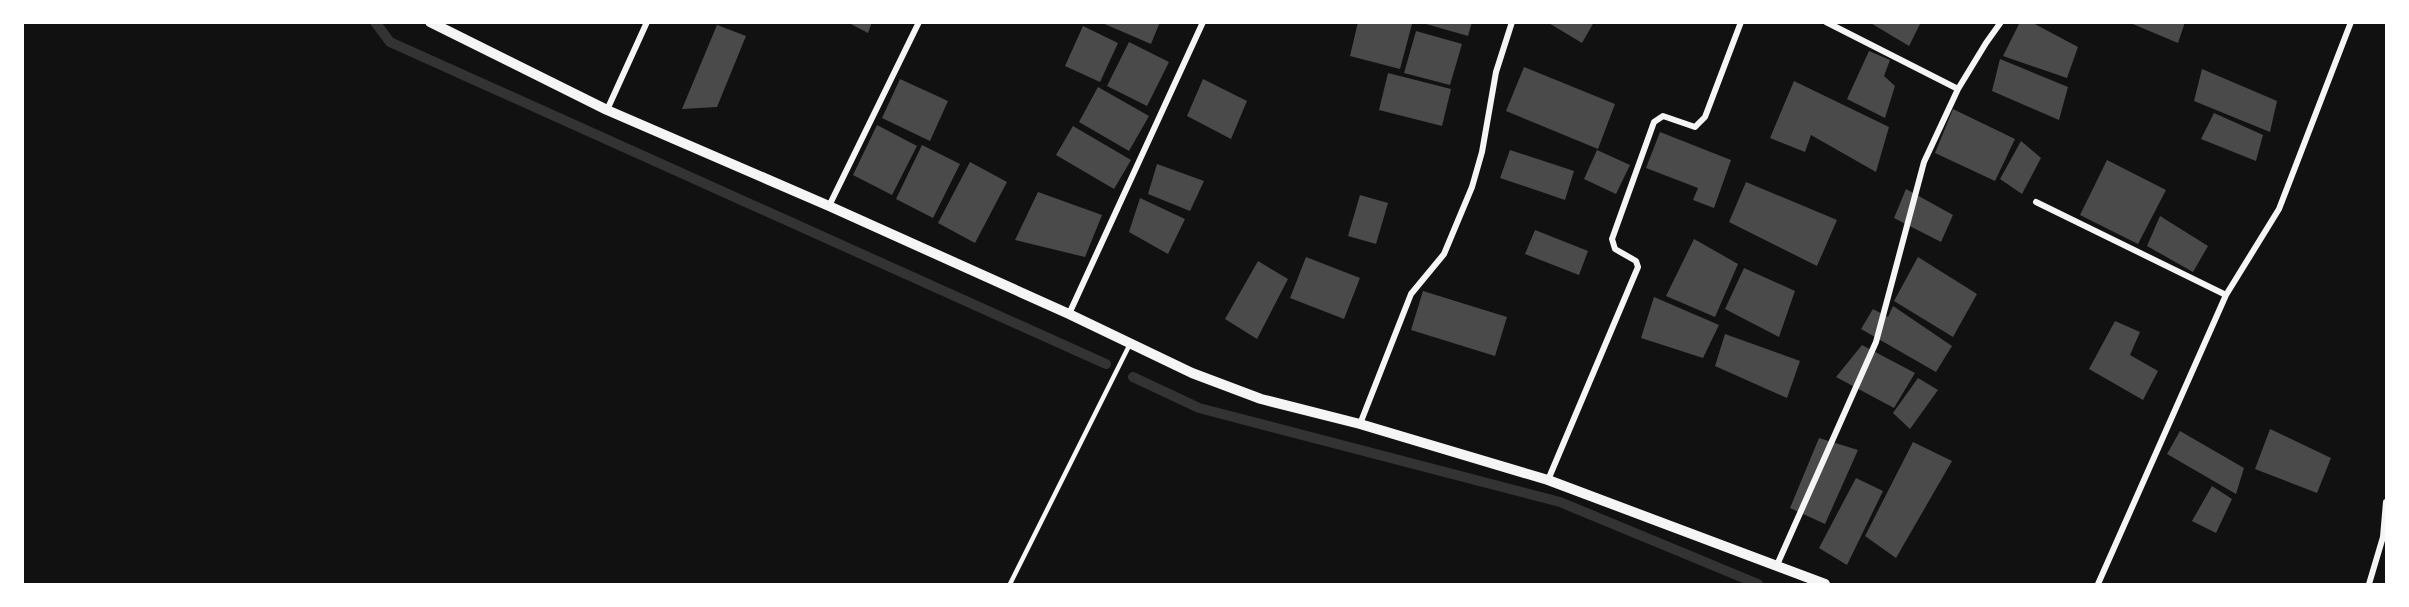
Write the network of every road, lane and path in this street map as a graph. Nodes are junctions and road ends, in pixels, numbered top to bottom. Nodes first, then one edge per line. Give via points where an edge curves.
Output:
1 (430, 22) edge
2 (647, 22) edge
3 (920, 22) edge
4 (1203, 22) edge
5 (1512, 22) edge
6 (1741, 22) edge
7 (1827, 22) edge
8 (2001, 22) edge
9 (2351, 22) edge
10 (1958, 90) junction
11 (607, 110) junction
12 (2036, 202) dead end
13 (829, 206) junction
14 (2226, 296) junction
15 (1070, 314) junction
16 (1130, 344) junction
17 (1360, 424) junction
18 (1548, 480) junction
19 (2386, 502) edge
20 (1777, 565) junction
21 (1010, 585) edge
22 (1825, 585) edge
23 (2098, 585) edge
24 (2369, 585) edge

1 - 11 street
2 - 11 street
3 - 13 street
4 - 15 street
5 - 17 street via 1496,72 1472,187 1444,254 1411,294
6 - 18 street via 1705,117 1695,126 1663,116 1654,122 1612,239 1615,249 1636,261 1638,267
7 - 10 street
8 - 10 street
9 - 14 street via 2279,209
10 - 20 street via 1924,162 1876,342
11 - 13 street
12 - 14 street
13 - 15 street
14 - 23 street
15 - 16 street
16 - 17 street via 1262,399
16 - 21 lane
17 - 18 street
18 - 20 street
19 - 24 street via 2383,537
20 - 22 street

